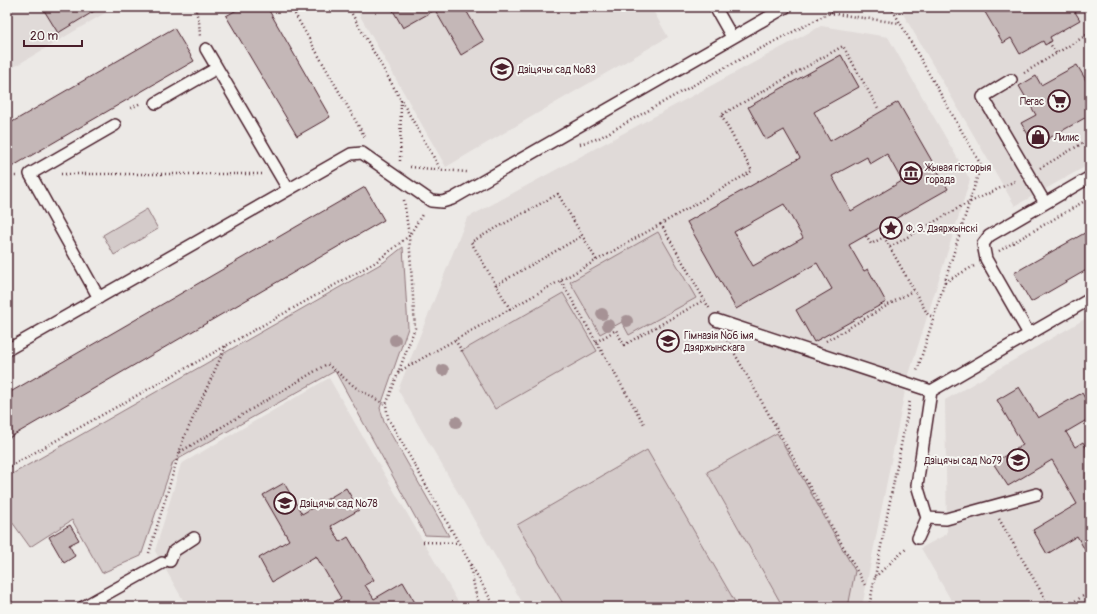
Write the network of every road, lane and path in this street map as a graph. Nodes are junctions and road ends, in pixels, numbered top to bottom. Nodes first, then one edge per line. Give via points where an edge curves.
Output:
1 (197, 7) edge
2 (291, 7) edge
3 (348, 7) edge
4 (715, 7) edge
5 (786, 7) edge
6 (846, 7) edge
7 (891, 7) edge
8 (1084, 7) edge
9 (829, 12) junction
10 (1075, 12) dead end
11 (1090, 16) edge
12 (200, 21) dead end
13 (900, 23) junction
14 (1090, 33) edge
15 (732, 37) junction
16 (1049, 42) dead end
17 (206, 49) dead end
18 (1056, 53) junction
19 (1039, 63) dead end
20 (217, 68) junction
21 (1011, 80) dead end
22 (401, 100) junction
23 (156, 103) dead end
24 (878, 108) dead end
25 (115, 125) dead end
26 (1090, 139) edge
27 (368, 143) dead end
28 (577, 146) dead end
29 (400, 166) dead end
30 (407, 167) dead end
31 (441, 170) junction
32 (468, 172) dead end
33 (30, 174) junction
34 (279, 174) junction
35 (1028, 175) junction
36 (11, 176) dead end
37 (1090, 177) edge
38 (7, 189) edge
39 (288, 189) junction
40 (403, 195) dead end
41 (1090, 198) edge
42 (970, 203) junction
43 (1045, 203) junction
44 (424, 211) dead end
45 (661, 224) junction
46 (409, 236) junction
47 (582, 236) junction
48 (866, 236) dead end
49 (890, 247) junction
50 (986, 259) junction
51 (597, 261) junction
52 (561, 281) junction
53 (945, 283) junction
54 (496, 285) junction
55 (914, 290) junction
56 (99, 298) junction
57 (1090, 299) edge
58 (704, 300) junction
59 (510, 310) junction
60 (934, 317) junction
61 (716, 320) junction
62 (1029, 334) junction
63 (455, 340) junction
64 (596, 342) junction
65 (226, 346) junction
66 (7, 350) edge
67 (462, 351) dead end
68 (809, 351) junction
69 (398, 373) junction
70 (913, 385) junction
71 (931, 391) junction
72 (386, 405) junction
73 (644, 424) dead end
74 (180, 452) junction
75 (7, 468) edge
76 (1037, 494) dead end
77 (992, 506) junction
78 (927, 518) junction
79 (194, 538) dead end
80 (918, 538) joint
81 (423, 542) dead end
82 (459, 543) junction
83 (470, 563) junction
84 (143, 574) junction
85 (875, 577) junction
86 (866, 587) dead end
87 (1090, 592) edge
88 (83, 607) edge
89 (481, 607) edge
90 (495, 607) edge
91 (869, 607) edge
92 (1050, 607) edge
93 (1064, 607) edge

1 - 12 path via 196,12
2 - 27 path
3 - 22 path
4 - 15 lane
5 - 15 lane
6 - 9 path
7 - 13 path
8 - 10 path
8 - 11 path
9 - 13 path
9 - 28 path via 599,138
13 - 42 path via 982,165
14 - 18 path
15 - 39 lane via 452,199 442,202 431,201 362,153 351,154
16 - 18 path
17 - 20 lane
18 - 19 path
20 - 23 lane
20 - 34 lane
21 - 35 lane via 983,97
22 - 29 path
22 - 31 path
24 - 45 path via 843,46 721,115 752,171
25 - 33 lane
26 - 35 path
30 - 31 path
31 - 32 path
33 - 34 path
33 - 56 lane
34 - 39 lane
35 - 42 path
35 - 43 lane
36 - 38 path
37 - 43 lane
39 - 56 lane
40 - 46 path
41 - 50 path
42 - 49 path
42 - 53 path
43 - 50 lane via 989,236 983,244
44 - 46 path
45 - 51 path
45 - 58 path
46 - 65 path via 376,262
46 - 69 path via 415,328
47 - 51 path
47 - 54 path
47 - 54 path via 558,194 471,242
48 - 49 path via 871,244 884,237
49 - 55 path
50 - 53 path
50 - 62 lane
51 - 52 path
52 - 59 path
52 - 64 path
53 - 60 path
54 - 59 path
55 - 60 path via 928,315
55 - 68 path
56 - 66 lane
57 - 62 lane
58 - 61 path
58 - 64 path via 624,345 616,330
59 - 63 path
60 - 70 path
61 - 68 lane
61 - 86 path
62 - 71 lane
63 - 67 path
63 - 69 path
64 - 73 path
65 - 74 path
65 - 75 path
68 - 70 lane
69 - 72 path
70 - 71 lane
70 - 85 path
71 - 78 lane via 917,485
72 - 74 path via 356,387 327,364
72 - 82 path via 388,418
74 - 84 path
76 - 77 lane
77 - 78 lane via 946,519
77 - 92 path
78 - 80 lane
79 - 84 lane via 174,550 166,562
80 - 85 path
81 - 82 path
82 - 83 path
83 - 89 path via 476,596
83 - 90 path
84 - 88 lane
85 - 91 path
87 - 93 path

